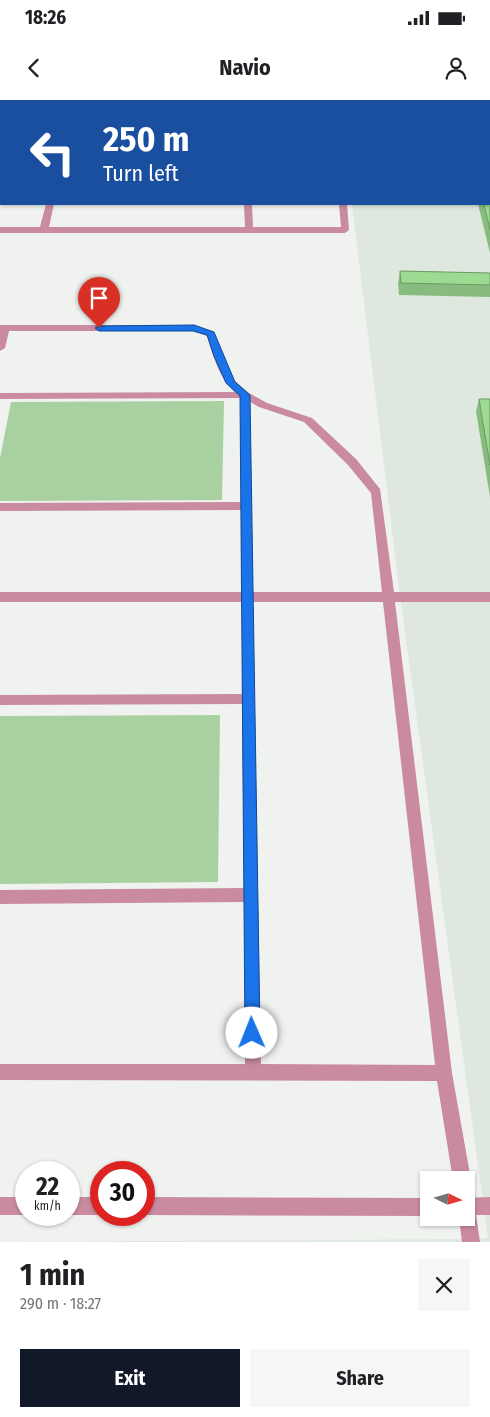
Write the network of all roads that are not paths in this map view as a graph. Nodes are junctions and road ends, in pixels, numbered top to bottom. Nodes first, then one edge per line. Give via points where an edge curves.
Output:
1 (50, 205) edge
2 (248, 205) edge
3 (342, 205) edge
4 (0, 230) edge
5 (44, 230) junction
6 (248, 230) junction
7 (2, 328) edge
8 (0, 348) edge
9 (245, 395) junction
10 (0, 396) edge
11 (246, 506) junction
12 (0, 507) edge
13 (247, 596) junction
14 (388, 596) junction
15 (490, 596) edge
16 (0, 597) edge
17 (248, 698) junction
18 (0, 700) edge
19 (251, 895) junction
20 (0, 897) edge
21 (0, 1072) edge
22 (253, 1072) junction
23 (444, 1073) junction
24 (460, 1171) edge
25 (0, 1206) edge
26 (15, 1206) edge
27 (155, 1206) edge
28 (490, 1206) edge
29 (420, 1207) edge
30 (475, 1207) edge
31 (469, 1226) edge
32 (471, 1242) edge

1 - 5 street
2 - 6 street
3 - 6 street via 345,230
4 - 5 street
5 - 6 street
7 - 8 street
7 - 9 street via 194,328 211,334 231,383
9 - 10 street
9 - 11 street
9 - 14 street via 263,405 308,420 352,462 376,492
11 - 12 street
11 - 13 street
13 - 14 street
13 - 16 street
13 - 17 street
14 - 15 street
14 - 23 street
17 - 18 street
17 - 19 street
19 - 20 street
19 - 22 street
21 - 22 street
22 - 23 street
23 - 24 street
25 - 26 street
27 - 29 street
28 - 30 street
31 - 32 street

